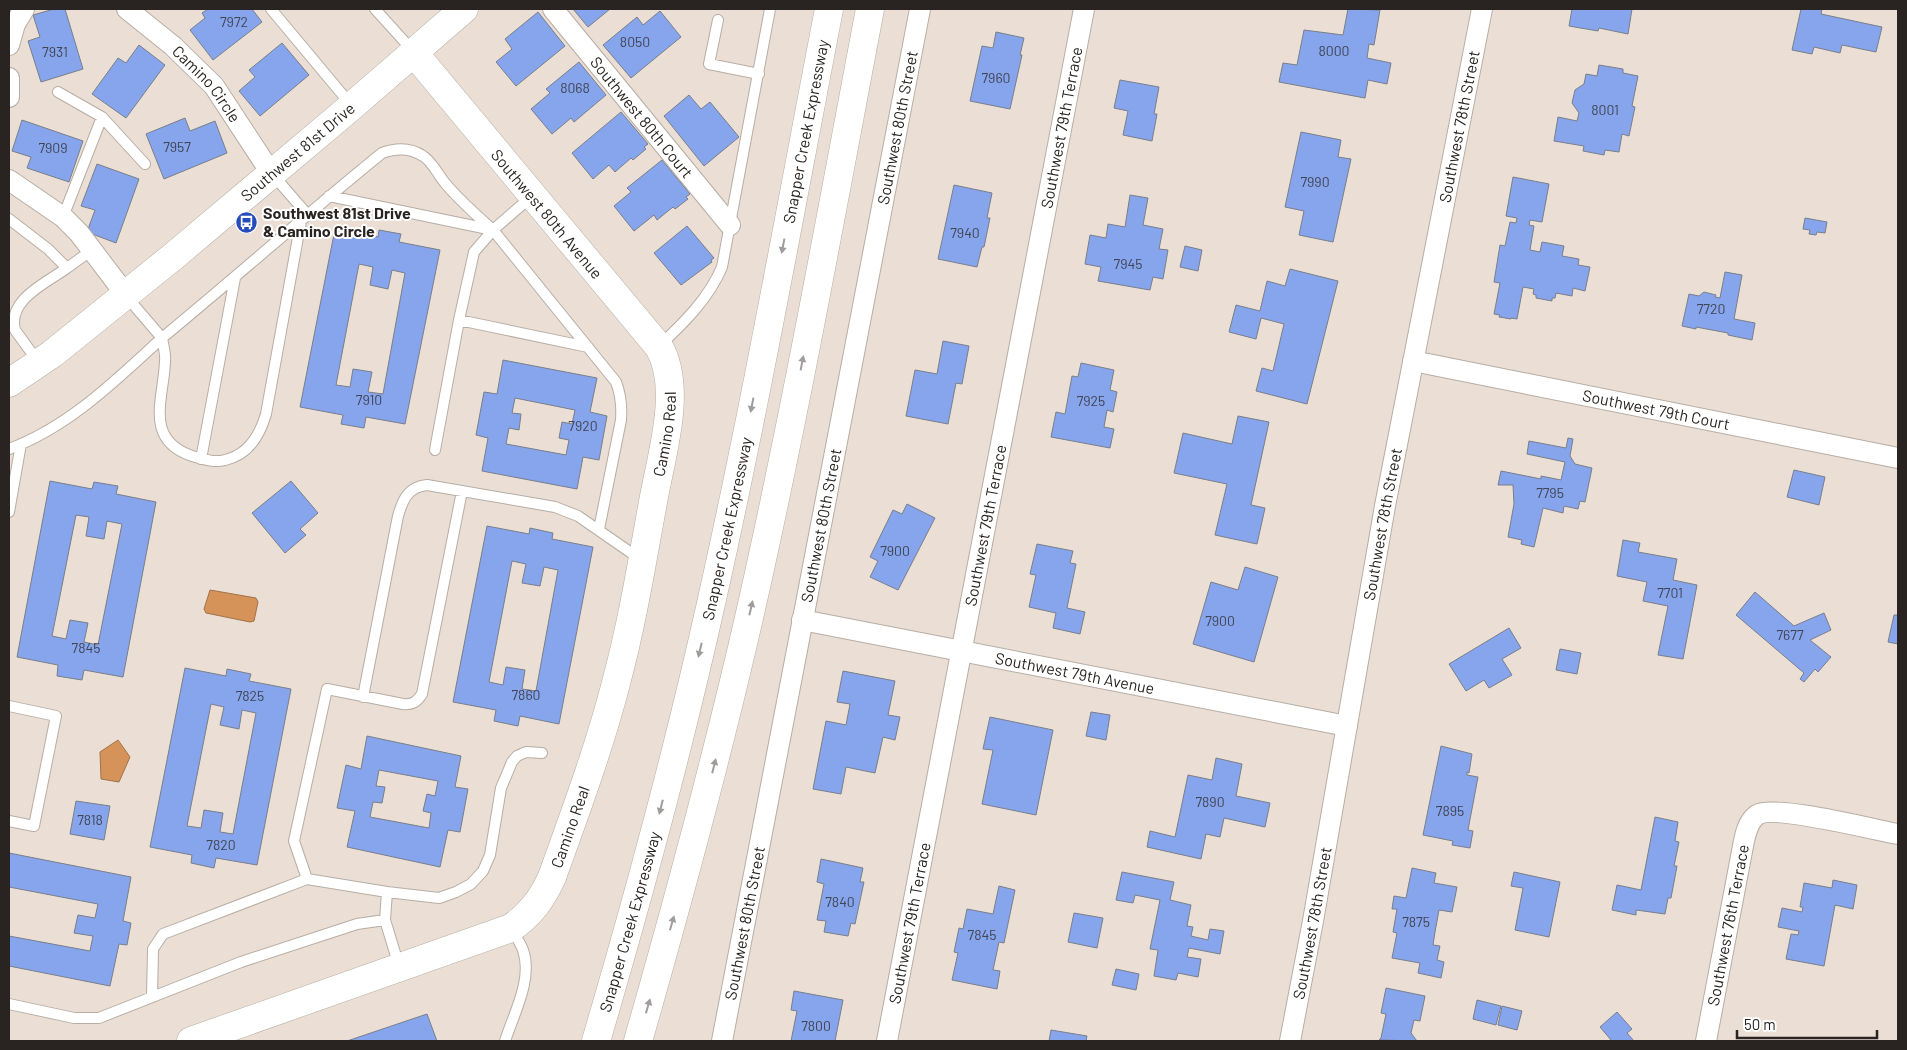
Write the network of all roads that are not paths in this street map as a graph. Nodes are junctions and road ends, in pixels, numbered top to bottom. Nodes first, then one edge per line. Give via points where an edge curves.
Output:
1 (24, 9) edge
2 (127, 9) edge
3 (271, 9) edge
4 (375, 9) edge
5 (464, 9) edge
6 (553, 9) edge
7 (770, 9) edge
8 (829, 9) edge
9 (870, 9) edge
10 (920, 9) edge
11 (1084, 9) edge
12 (1482, 9) edge
13 (718, 20) dead end
14 (9, 45) edge
15 (414, 53) junction
16 (759, 74) junction
17 (9, 78) edge
18 (58, 92) dead end
19 (9, 97) edge
20 (352, 106) junction
21 (102, 118) junction
22 (145, 164) dead end
23 (271, 173) junction
24 (9, 180) edge
25 (329, 196) junction
26 (532, 196) junction
27 (63, 217) junction
28 (304, 217) junction
29 (9, 219) edge
30 (730, 225) junction
31 (493, 230) junction
32 (92, 250) junction
33 (67, 268) junction
34 (235, 278) junction
35 (126, 295) junction
36 (459, 320) junction
37 (162, 338) junction
38 (588, 347) junction
39 (658, 347) junction
40 (1413, 361) junction
41 (39, 364) junction
42 (670, 380) joint
43 (9, 383) edge
44 (21, 444) junction
45 (9, 449) edge
46 (435, 450) dead end
47 (1898, 458) edge
48 (201, 459) junction
49 (462, 491) junction
50 (9, 512) edge
51 (599, 529) junction
52 (642, 561) junction
53 (802, 620) junction
54 (961, 652) junction
55 (363, 697) junction
56 (9, 706) edge
57 (1347, 726) junction
58 (542, 754) dead end
59 (9, 821) edge
60 (1898, 834) edge
61 (307, 879) junction
62 (387, 892) junction
63 (385, 920) junction
64 (511, 928) junction
65 (400, 968) junction
66 (152, 996) junction
67 (9, 1004) edge
68 (191, 1041) edge
69 (505, 1041) edge
70 (596, 1041) edge
71 (638, 1041) edge
72 (722, 1041) edge
73 (887, 1041) edge
74 (1290, 1041) edge
75 (1706, 1041) edge

1 - 14 street via 15,24
2 - 23 street, Camino Circle via 214,86
3 - 20 lane
4 - 15 lane
5 - 15 main road, Southwest 81st Drive
6 - 30 street, Southwest 80th Court
7 - 16 lane
8 -> 70 main road, Snapper Creek Expressway via 712,601 654,834
71 -> 9 main road via 703,808 751,611 780,478
10 - 53 street, Southwest 80th Street
11 - 54 street, Southwest 79th Terrace
12 - 40 street, Southwest 78th Street
13 - 16 lane via 710,64
15 - 20 main road, Southwest 81st Drive
15 - 26 main road, Southwest 80th Avenue
16 - 30 lane
17 - 19 street
18 - 21 lane
20 - 23 main road, Southwest 81st Drive
21 - 22 lane
21 - 27 lane
23 - 28 lane
23 - 35 main road, Southwest 81st Drive
24 - 27 street
25 - 28 lane
25 - 31 lane
25 - 31 lane via 382,153 392,150 415,152 426,157 446,184
26 - 31 lane
26 - 39 main road, Southwest 80th Avenue
27 - 32 street
28 - 34 lane
28 - 48 lane via 262,428 244,452 215,461
29 - 33 lane
30 - 39 lane via 722,267 712,288
31 - 36 lane via 474,252
31 - 38 lane
32 - 33 lane
32 - 35 street
33 - 41 lane via 18,305 16,311 15,330
34 - 37 lane
34 - 48 lane
35 - 37 lane
35 - 41 main road, Southwest 81st Drive
36 - 38 lane
36 - 46 lane
37 - 44 lane via 94,400
37 - 48 lane via 166,360 159,407 162,428 172,446
38 - 51 lane via 616,382 622,406
39 - 42 main road, Southwest 80th Avenue
40 - 47 street, Southwest 79th Court
40 - 57 street, Southwest 78th Street
41 - 43 main road, Southwest 81st Drive
42 - 52 main road, Camino Real via 669,414
44 - 45 lane
44 - 50 lane
49 - 51 lane via 555,507
49 - 55 lane via 427,485 418,486 405,495 398,516
49 - 55 lane via 422,694 408,705
51 - 52 lane
52 - 64 main road, Camino Real via 616,682 566,840 545,893 536,907
53 - 54 street, Southwest 79th Avenue
53 - 72 street, Southwest 80th Street
54 - 57 street, Southwest 79th Avenue
54 - 73 street, Southwest 79th Terrace
55 - 61 lane via 327,689 294,841
56 - 59 lane via 56,716 34,826
57 - 74 street, Southwest 78th Street
58 - 62 lane via 526,752 512,762 501,788 490,855 483,871 471,884 439,898
60 - 75 street, Southwest 76th Terrace via 1787,812 1758,814 1751,821 1743,846
61 - 62 lane
61 - 66 lane via 163,934 153,949
62 - 63 lane
63 - 65 lane
63 - 66 lane via 357,924 241,962
64 - 65 main road, Camino Real
64 - 69 lane via 523,951 526,970
65 - 68 main road, Camino Real
66 - 67 lane via 112,1014 87,1019

